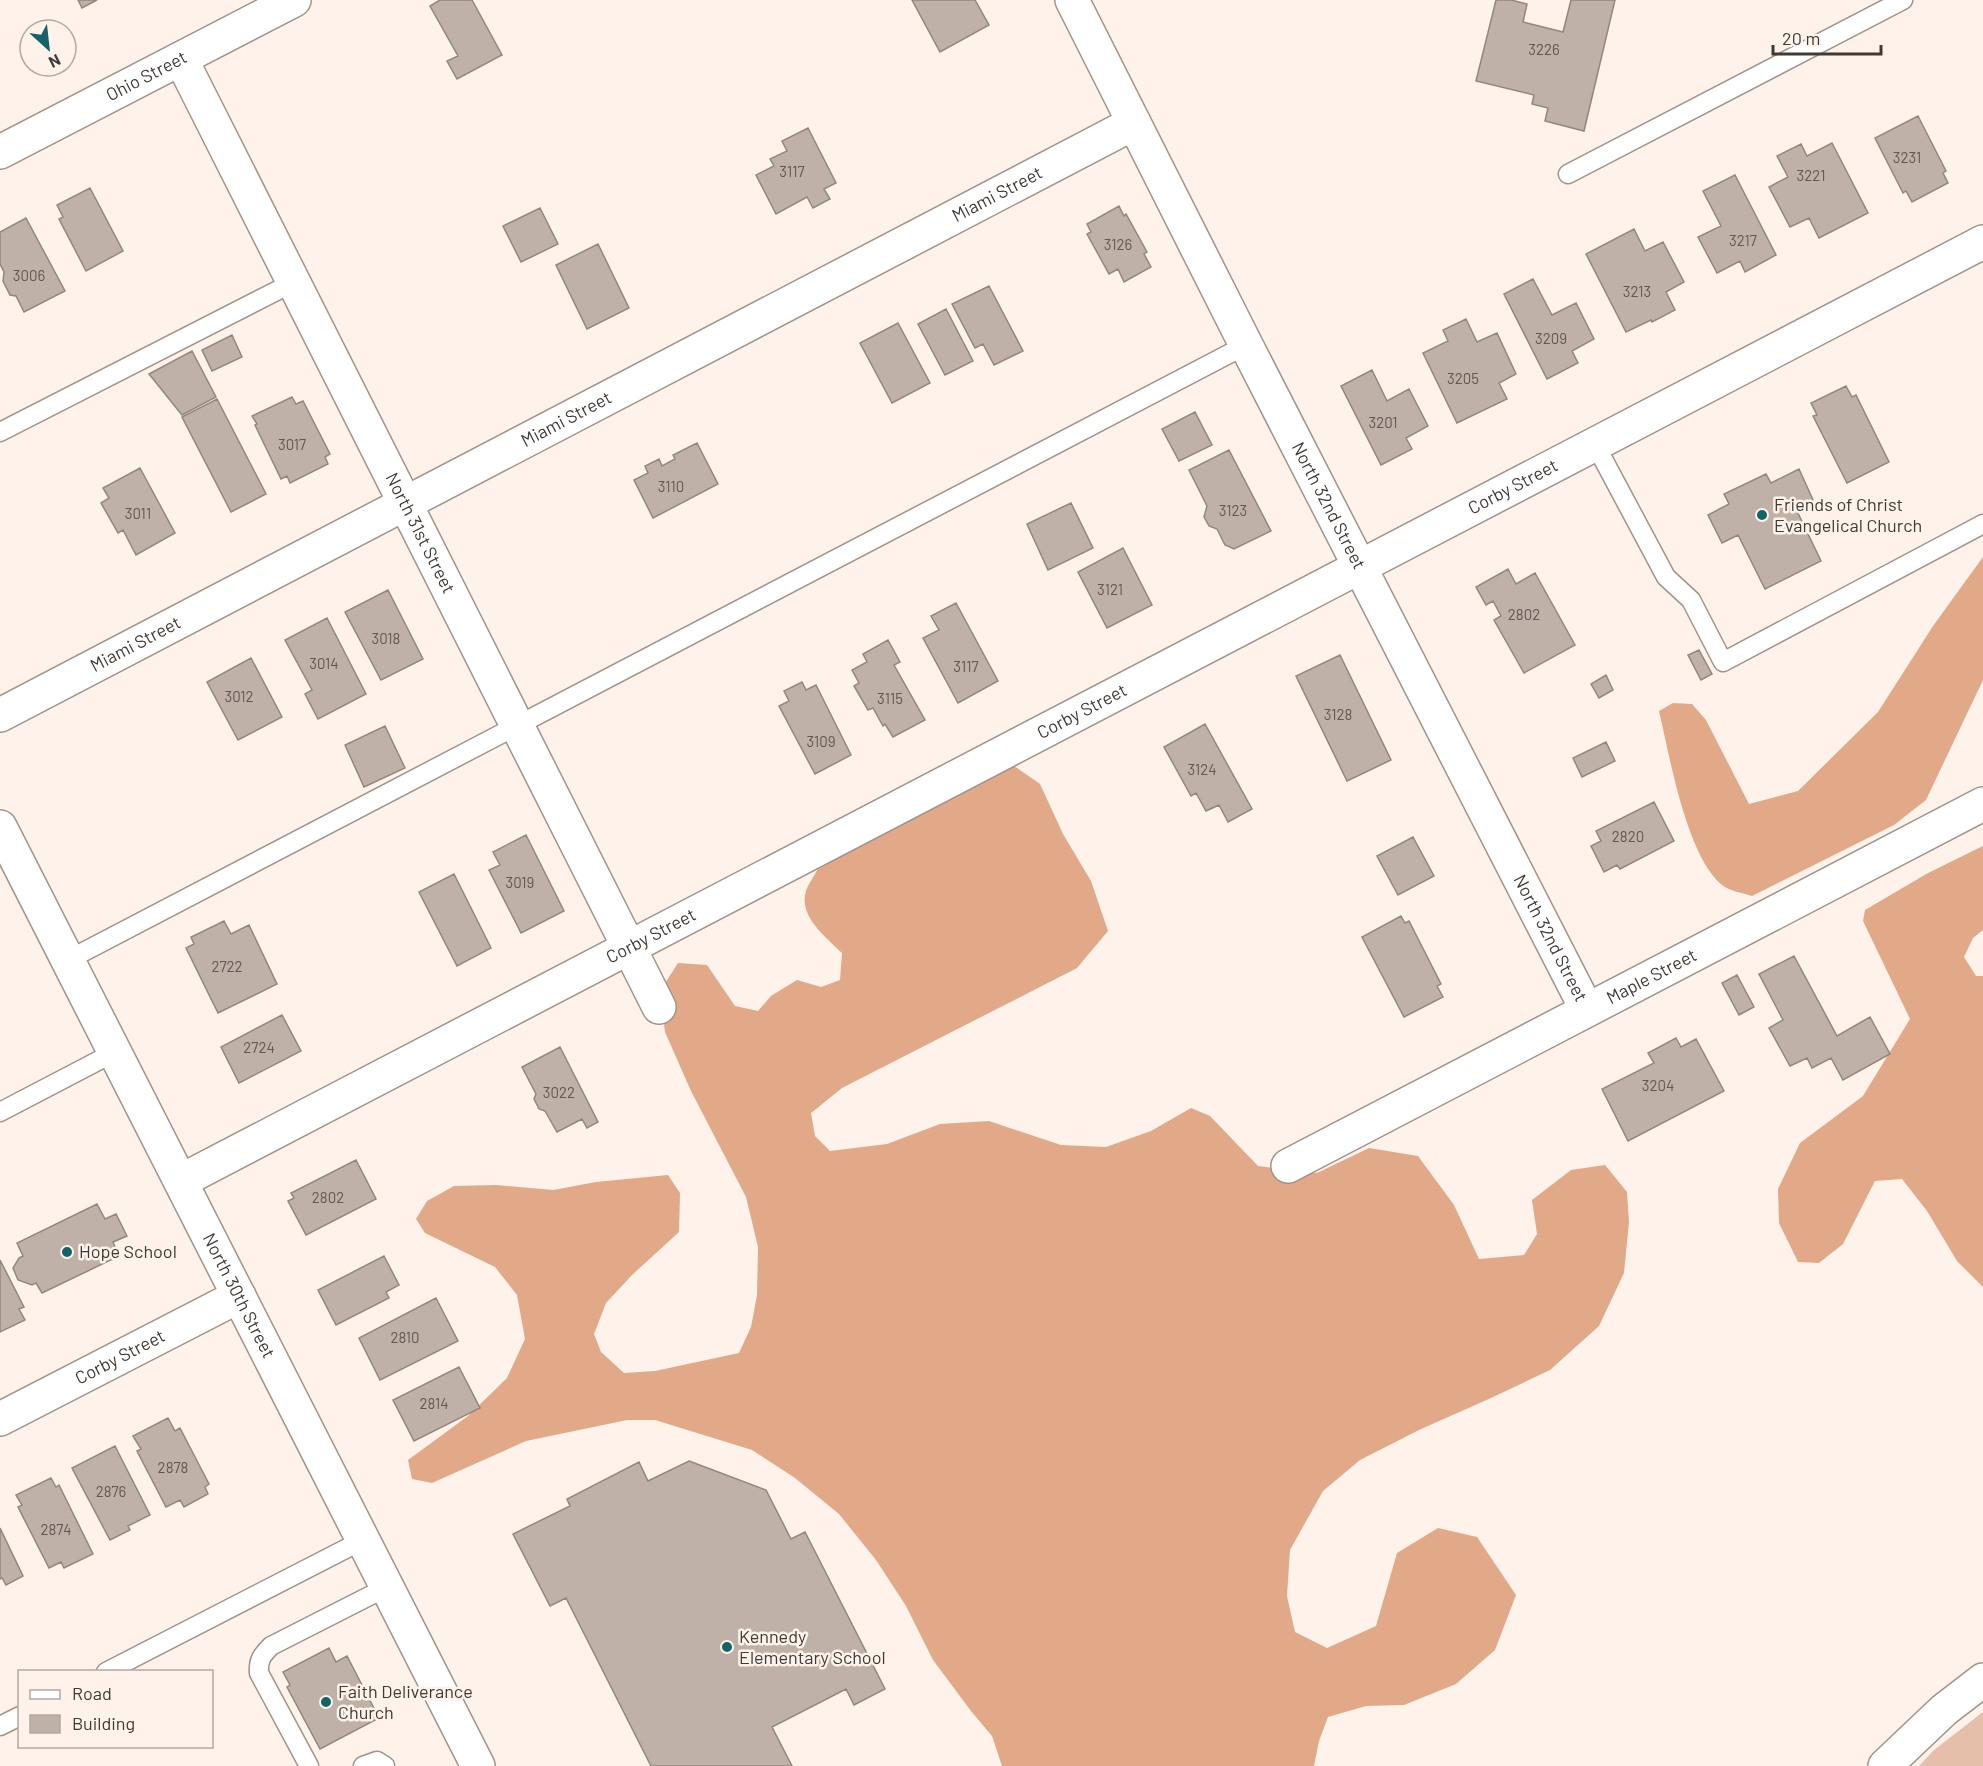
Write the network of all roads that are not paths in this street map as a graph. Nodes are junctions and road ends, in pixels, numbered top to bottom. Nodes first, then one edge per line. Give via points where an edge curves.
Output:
1 (294, 0) edge
2 (1072, 0) edge
3 (1903, 0) edge
4 (180, 59) junction
5 (1134, 123) junction
6 (0, 152) edge
7 (1568, 174) dead end
8 (1983, 242) edge
9 (294, 282) junction
10 (1246, 345) junction
11 (0, 432) edge
12 (1595, 444) junction
13 (405, 503) junction
14 (1983, 524) edge
15 (1360, 566) junction
16 (0, 715) edge
17 (518, 725) junction
18 (1983, 804) edge
19 (0, 827) edge
20 (628, 947) junction
21 (68, 960) junction
22 (659, 1007) dead end
23 (1587, 1010) junction
24 (115, 1052) junction
25 (0, 1112) edge
26 (1288, 1166) dead end
27 (180, 1182) junction
28 (239, 1296) junction
29 (0, 1419) edge
30 (363, 1540) junction
31 (387, 1587) junction
32 (108, 1670) edge
33 (1983, 1680) edge
34 (18, 1717) edge
35 (0, 1726) edge
36 (471, 1764) edge
37 (309, 1766) edge
38 (363, 1766) edge
39 (385, 1766) edge
40 (1885, 1766) edge

1 - 4 street, Ohio Street
2 - 5 street, North 32nd Street
3 - 7 lane
4 - 6 street, Ohio Street
4 - 9 street, North 31st Street
5 - 10 street, North 32nd Street
5 - 13 street, Miami Street
8 - 12 street, Corby Street
9 - 11 lane
9 - 13 street, North 31st Street
10 - 15 street, North 32nd Street
10 - 17 lane
12 - 14 lane via 1666,577 1691,600 1723,662
12 - 15 street, Corby Street
13 - 16 street, Miami Street
13 - 17 street, North 31st Street
15 - 20 street, Corby Street
15 - 23 street, North 32nd Street
17 - 20 street, North 31st Street
17 - 21 lane
18 - 23 street, Maple Street
19 - 21 street, North 30th Street
20 - 22 street, North 31st Street
20 - 27 street, Corby Street
21 - 24 street, North 30th Street
23 - 26 street, Maple Street
24 - 25 lane
24 - 27 street, North 30th Street
27 - 28 street, North 30th Street
28 - 29 street, Corby Street
28 - 30 street, North 30th Street
30 - 31 street, North 30th Street
30 - 32 lane
31 - 36 street, North 30th Street
31 - 37 lane via 262,1654 259,1673
33 - 40 street via 1944,1710
34 - 35 lane
38 - 39 lane via 377,1761

